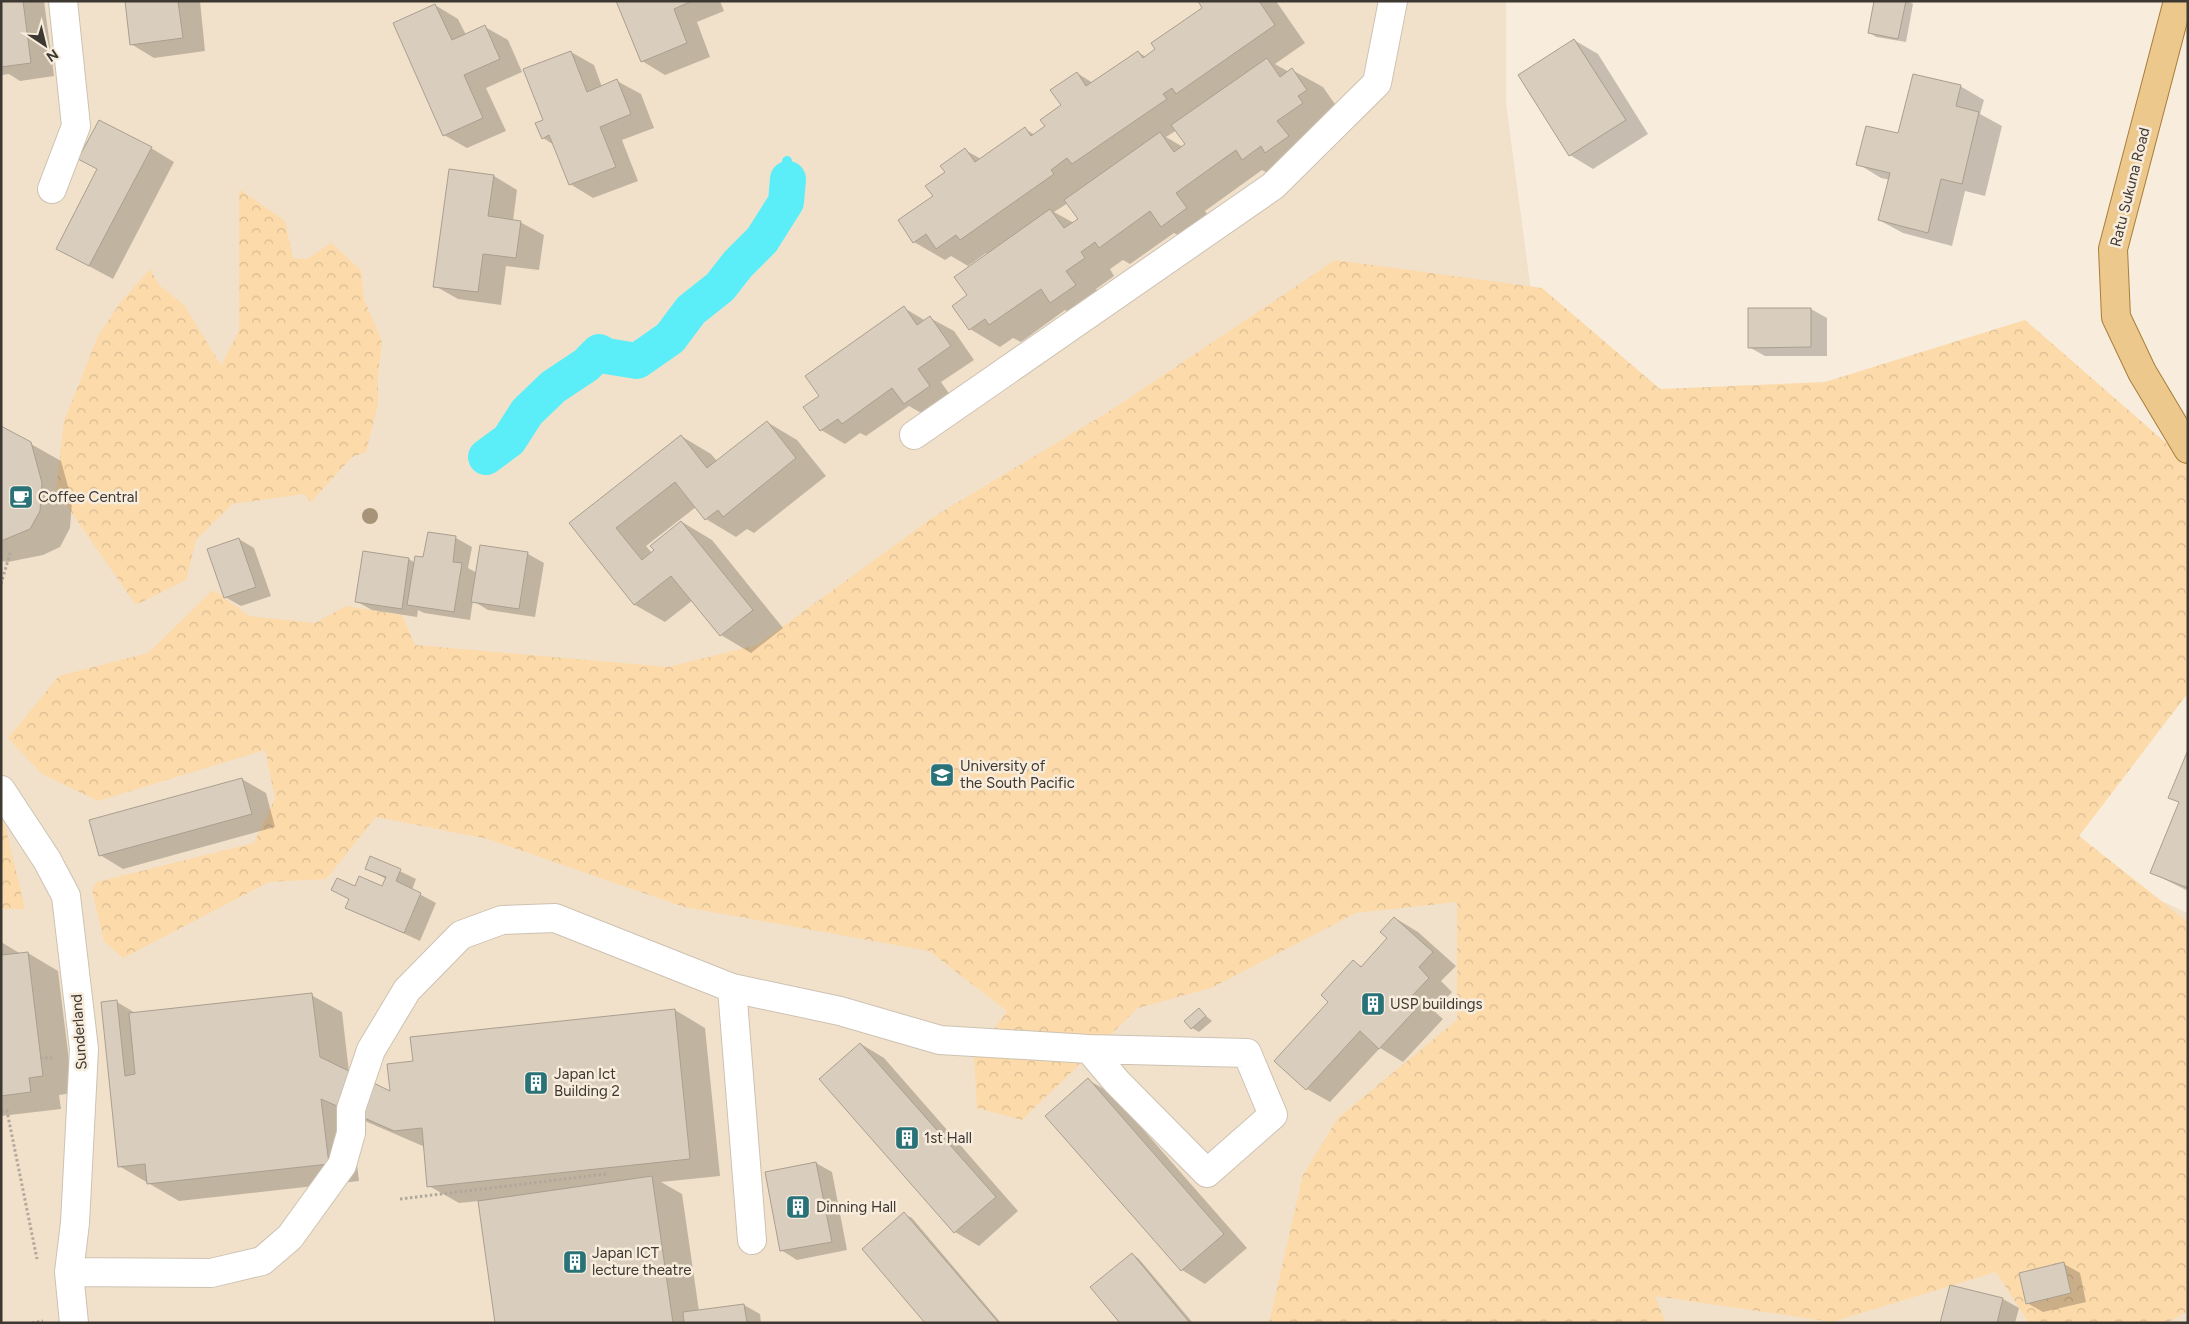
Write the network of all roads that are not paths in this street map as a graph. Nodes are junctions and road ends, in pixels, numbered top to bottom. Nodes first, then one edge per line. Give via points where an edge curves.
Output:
1 (63, 1) edge
2 (1393, 1) edge
3 (2178, 1) edge
4 (52, 189) dead end
5 (914, 435) dead end
6 (2188, 449) edge
7 (1, 790) edge
8 (732, 988) junction
9 (1089, 1049) junction
10 (752, 1240) dead end
11 (69, 1272) junction
12 (61, 1322) edge

1 - 4 street via 76,126
2 - 5 street via 1378,83 1273,186
3 - 6 main road, Ratu Sukuna Road via 2113,249 2116,317 2142,372
7 - 11 street, Sunderland via 47,860 66,896 84,1049 75,1223
8 - 9 street via 840,1011 940,1040
8 - 10 street
8 - 11 street via 555,918 502,920 461,935 407,990 371,1050 351,1109 351,1134 342,1165 290,1237 262,1261 211,1273
9 - 9 street via 1116,1082 1207,1173 1273,1115 1247,1053
11 - 12 street, Sunderland

